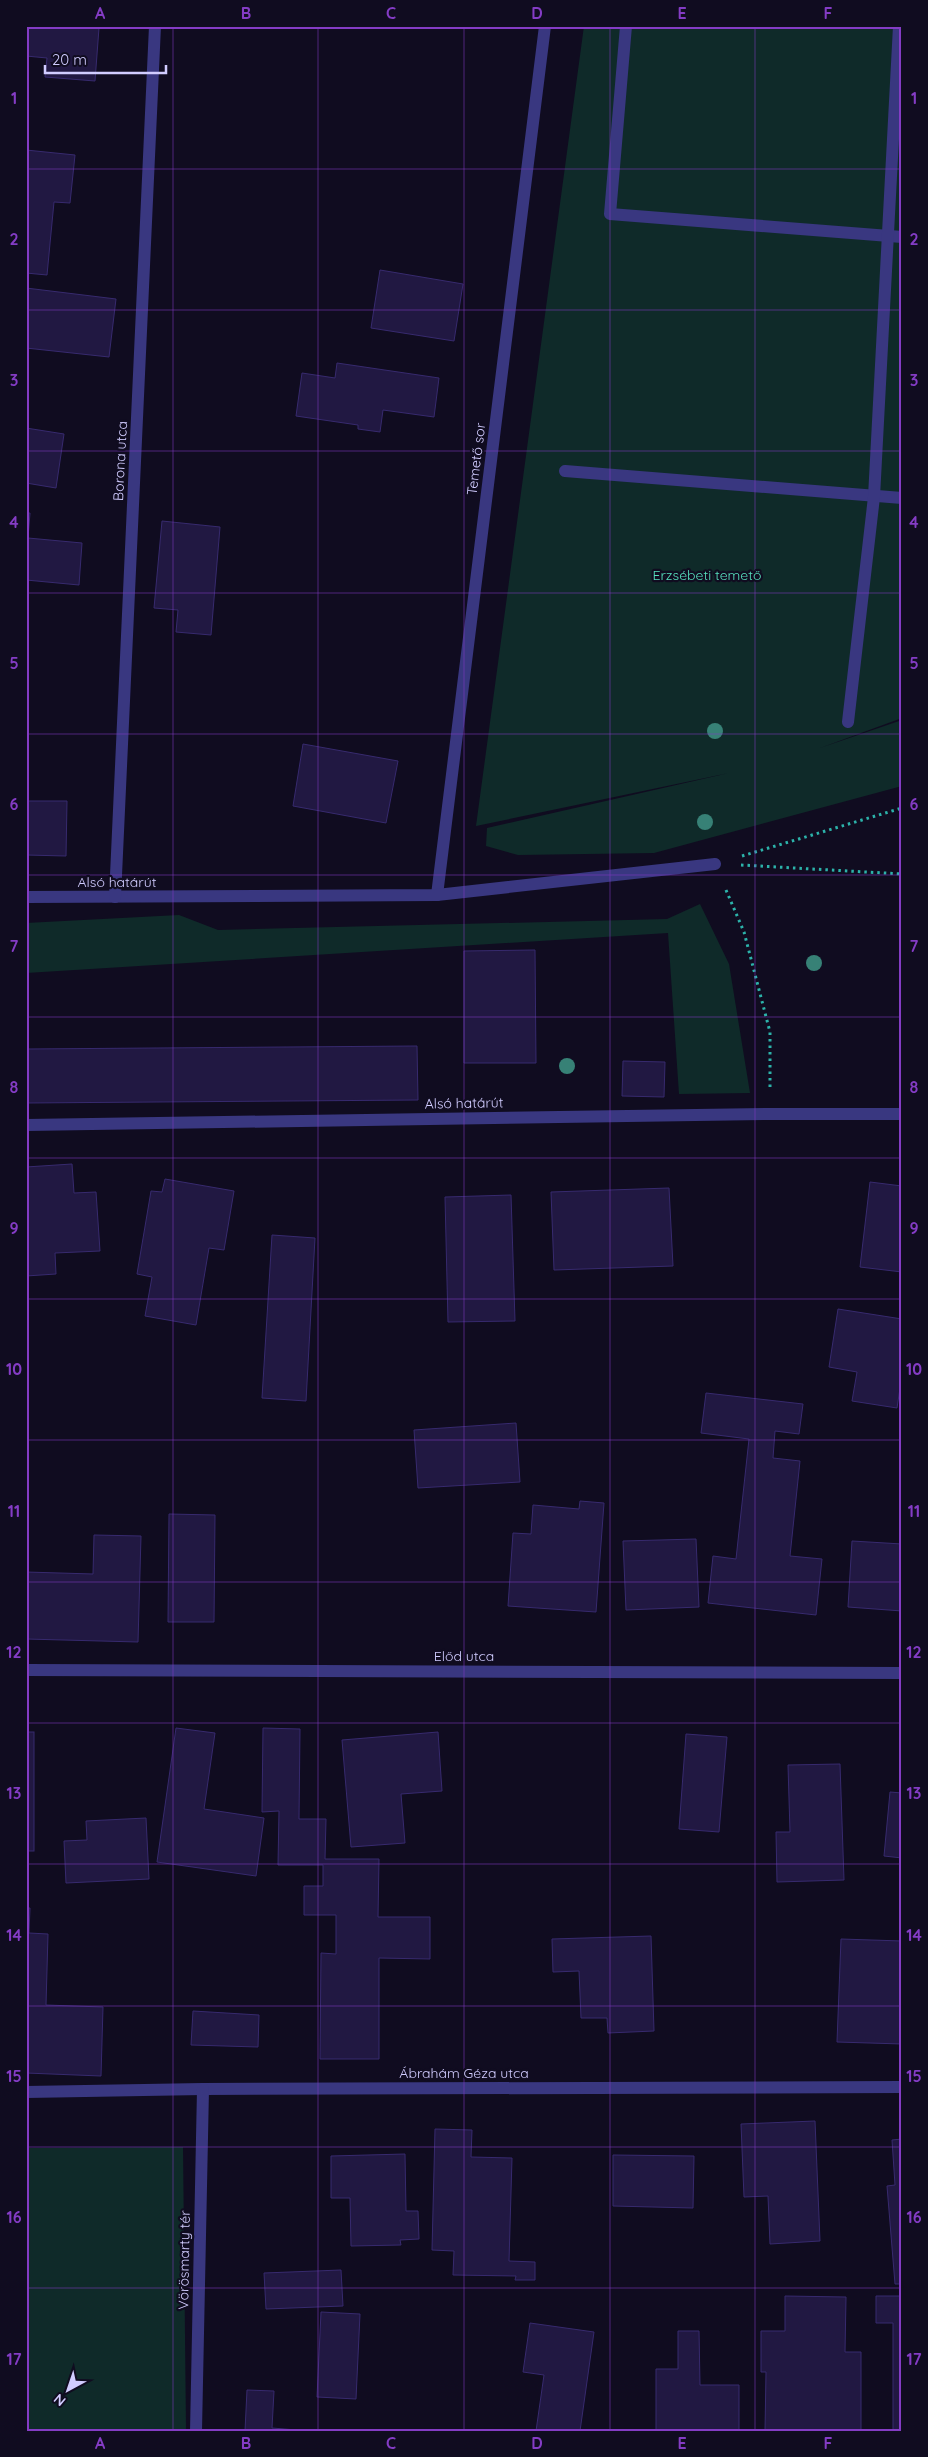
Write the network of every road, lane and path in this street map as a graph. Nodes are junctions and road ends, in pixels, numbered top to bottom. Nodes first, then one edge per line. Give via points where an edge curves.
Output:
1 (155, 26) edge
2 (545, 26) edge
3 (626, 26) edge
4 (899, 26) edge
5 (888, 236) junction
6 (902, 238) edge
7 (565, 471) dead end
8 (874, 497) junction
9 (902, 498) edge
10 (848, 722) dead end
11 (902, 808) edge
12 (715, 864) junction
13 (902, 874) edge
14 (437, 895) junction
15 (26, 897) edge
16 (115, 897) junction
17 (770, 1114) junction
18 (902, 1114) edge
19 (26, 1125) edge
20 (26, 1670) edge
21 (902, 1673) edge
22 (902, 2087) edge
23 (203, 2089) junction
24 (26, 2092) edge
25 (196, 2431) edge

1 - 16 street, Borona utca
2 - 14 street, Temető sor
3 - 5 street via 610,214
4 - 5 street
5 - 6 street
5 - 8 street
7 - 8 street
8 - 9 street
8 - 10 street
11 - 12 path
12 - 13 path
12 - 14 street, Alsó határút
12 - 17 path via 744,932 770,1032
14 - 16 street, Alsó határút
15 - 16 street, Alsó határút
17 - 18 street, Alsó határút
17 - 19 street, Alsó határút
20 - 21 street, Előd utca
22 - 23 street, Ábrahám Géza utca
23 - 24 street, Ábrahám Géza utca
23 - 25 street, Vörösmarty tér

